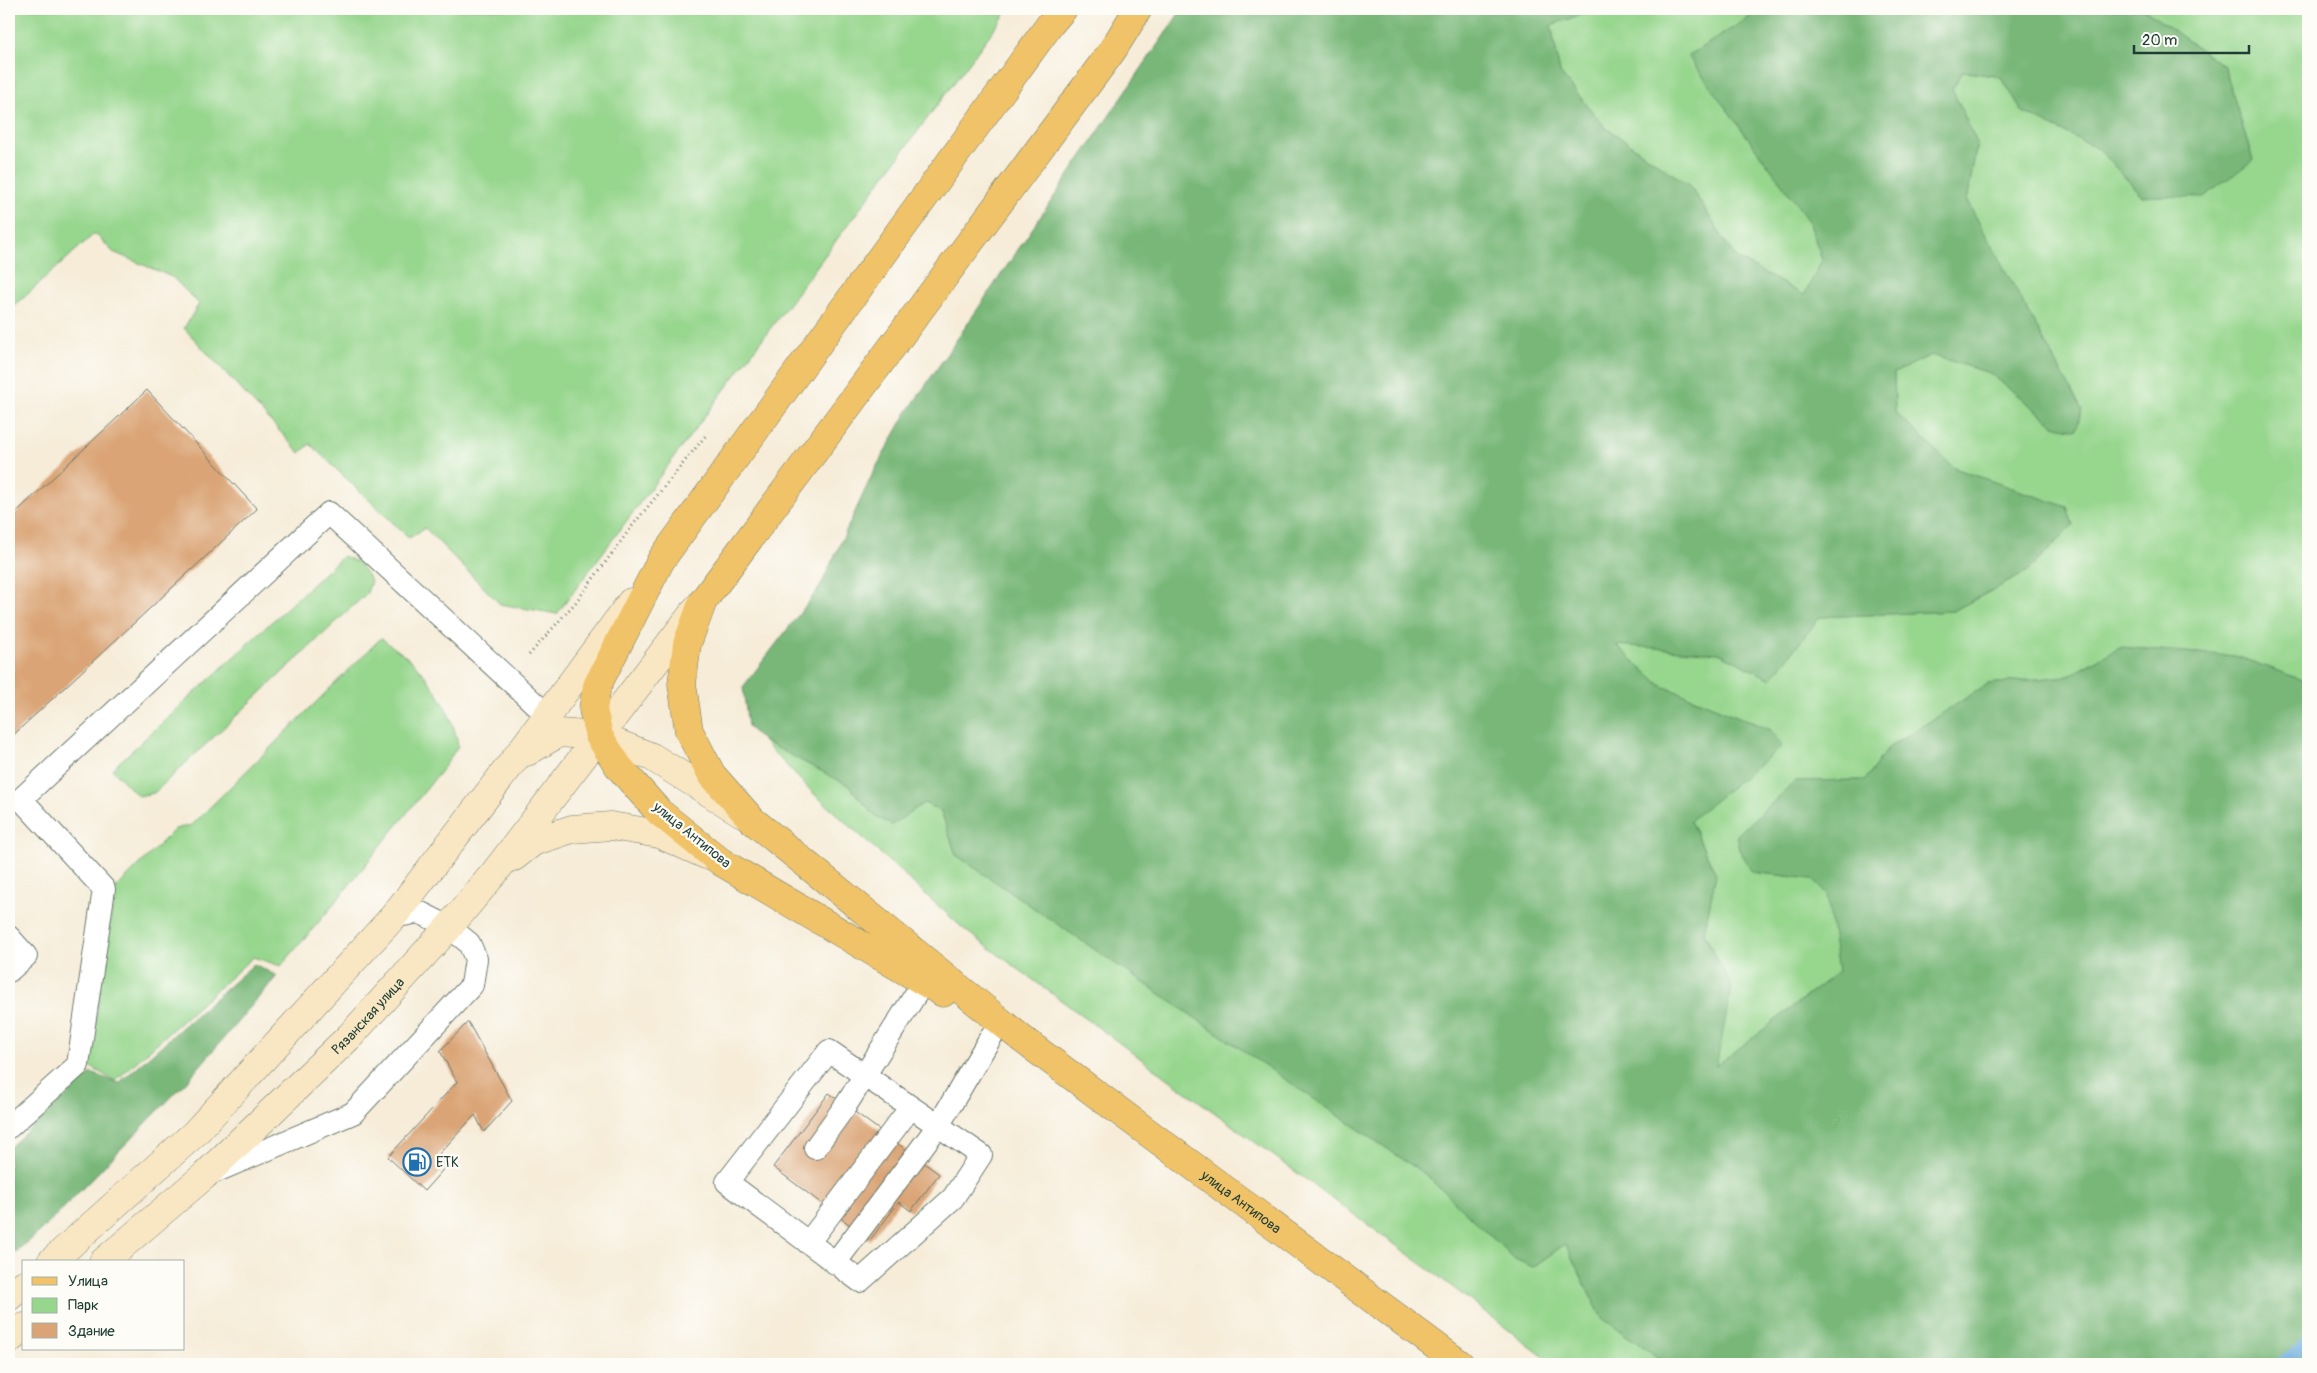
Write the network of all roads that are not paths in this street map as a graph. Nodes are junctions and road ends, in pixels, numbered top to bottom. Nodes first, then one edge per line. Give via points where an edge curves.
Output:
1 (1063, 9) edge
2 (1138, 9) edge
3 (661, 560) junction
4 (703, 602) junction
5 (548, 716) junction
6 (599, 736) junction
7 (516, 759) junction
8 (15, 792) edge
9 (752, 820) junction
10 (721, 862) junction
11 (495, 872) junction
12 (393, 917) junction
13 (449, 928) junction
14 (9, 937) edge
15 (9, 971) edge
16 (924, 981) junction
17 (998, 1025) junction
18 (1022, 1039) junction
19 (866, 1076) junction
20 (911, 1108) junction
21 (9, 1126) edge
22 (938, 1126) junction
23 (815, 1148) dead end
24 (204, 1176) junction
25 (808, 1243) junction
26 (53, 1260) edge
27 (105, 1260) edge
28 (836, 1263) junction
29 (22, 1286) edge
30 (9, 1297) edge
31 (22, 1329) edge
32 (9, 1340) edge
33 (1460, 1364) edge

1 - 3 main road, улица Антипова
2 - 4 main road, улица Антипова via 1112,51
3 - 5 main road
3 - 6 main road, улица Антипова via 597,686 593,709
4 - 6 main road, Рязанская улица
4 - 9 main road, улица Антипова via 688,644 682,684 689,731 712,775
5 - 7 main road
5 - 8 lane via 329,514
6 - 7 main road via 559,734
6 - 9 main road via 652,757
6 - 10 main road, улица Антипова via 619,767 659,812
6 - 11 main road, Рязанская улица
7 - 12 main road
8 - 21 lane via 104,889 78,1065
9 - 18 main road, улица Антипова
10 - 11 main road via 659,834 611,826 572,829 533,842
10 - 16 main road, улица Антипова
11 - 13 main road, Рязанская улица
12 - 13 lane via 419,912
12 - 26 main road via 195,1132
13 - 24 main road, Рязанская улица via 350,1036
13 - 24 lane via 469,943 476,959 472,985 353,1113
14 - 15 lane via 26,956
16 - 17 main road, улица Антипова
16 - 19 lane
17 - 18 main road, улица Антипова
17 - 22 lane
18 - 33 main road, улица Антипова
19 - 20 lane
19 - 23 lane
19 - 25 lane via 829,1051 726,1182
20 - 22 lane
20 - 25 lane
22 - 28 lane
22 - 28 lane via 981,1155 953,1198 860,1281
24 - 27 main road, Рязанская улица
25 - 28 lane
29 - 30 main road
31 - 32 main road

